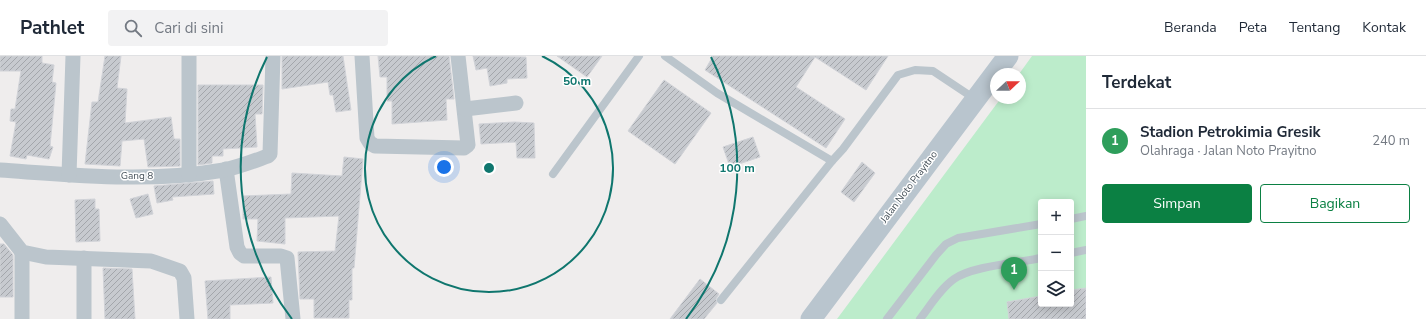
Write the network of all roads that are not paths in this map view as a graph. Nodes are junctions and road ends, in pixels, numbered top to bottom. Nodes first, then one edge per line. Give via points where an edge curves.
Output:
1 (73, 56) edge
2 (189, 56) edge
3 (272, 56) edge
4 (362, 56) edge
5 (458, 56) edge
6 (640, 56) edge
7 (665, 56) edge
8 (1008, 56) edge
9 (976, 99) junction
10 (516, 103) dead end
11 (464, 109) junction
12 (832, 161) junction
13 (226, 169) junction
14 (0, 170) edge
15 (552, 174) dead end
16 (69, 175) junction
17 (189, 175) junction
18 (1086, 216) edge
19 (1074, 218) edge
20 (0, 224) edge
21 (1038, 225) edge
22 (1086, 250) edge
23 (22, 252) junction
24 (1074, 252) edge
25 (84, 258) junction
26 (1038, 259) edge
27 (721, 300) dead end
28 (22, 319) edge
29 (84, 319) edge
30 (186, 319) edge
31 (293, 319) edge
32 (810, 319) edge
33 (887, 319) edge
34 (920, 319) edge

1 - 16 street
2 - 17 street
3 - 13 street, Gang 8 via 270,154
4 - 11 street via 367,138 375,146 464,148 468,145
5 - 11 street
6 - 15 lane
7 - 12 lane via 717,93
8 - 9 street, Jalan Noto Prayitno
9 - 12 lane via 933,71 915,70 898,75
9 - 32 street, Jalan Noto Prayitno
10 - 11 street
12 - 27 lane
13 - 17 street, Gang 8
13 - 31 street via 237,247 244,256 287,258
14 - 16 street, Gang 8
16 - 17 street, Gang 8
18 - 19 lane
20 - 23 street
21 - 33 lane via 958,238 946,244
22 - 24 lane
23 - 25 street via 46,257
23 - 28 street
25 - 29 street
25 - 30 street via 151,261 180,271 184,278
26 - 34 lane via 970,271 950,284

